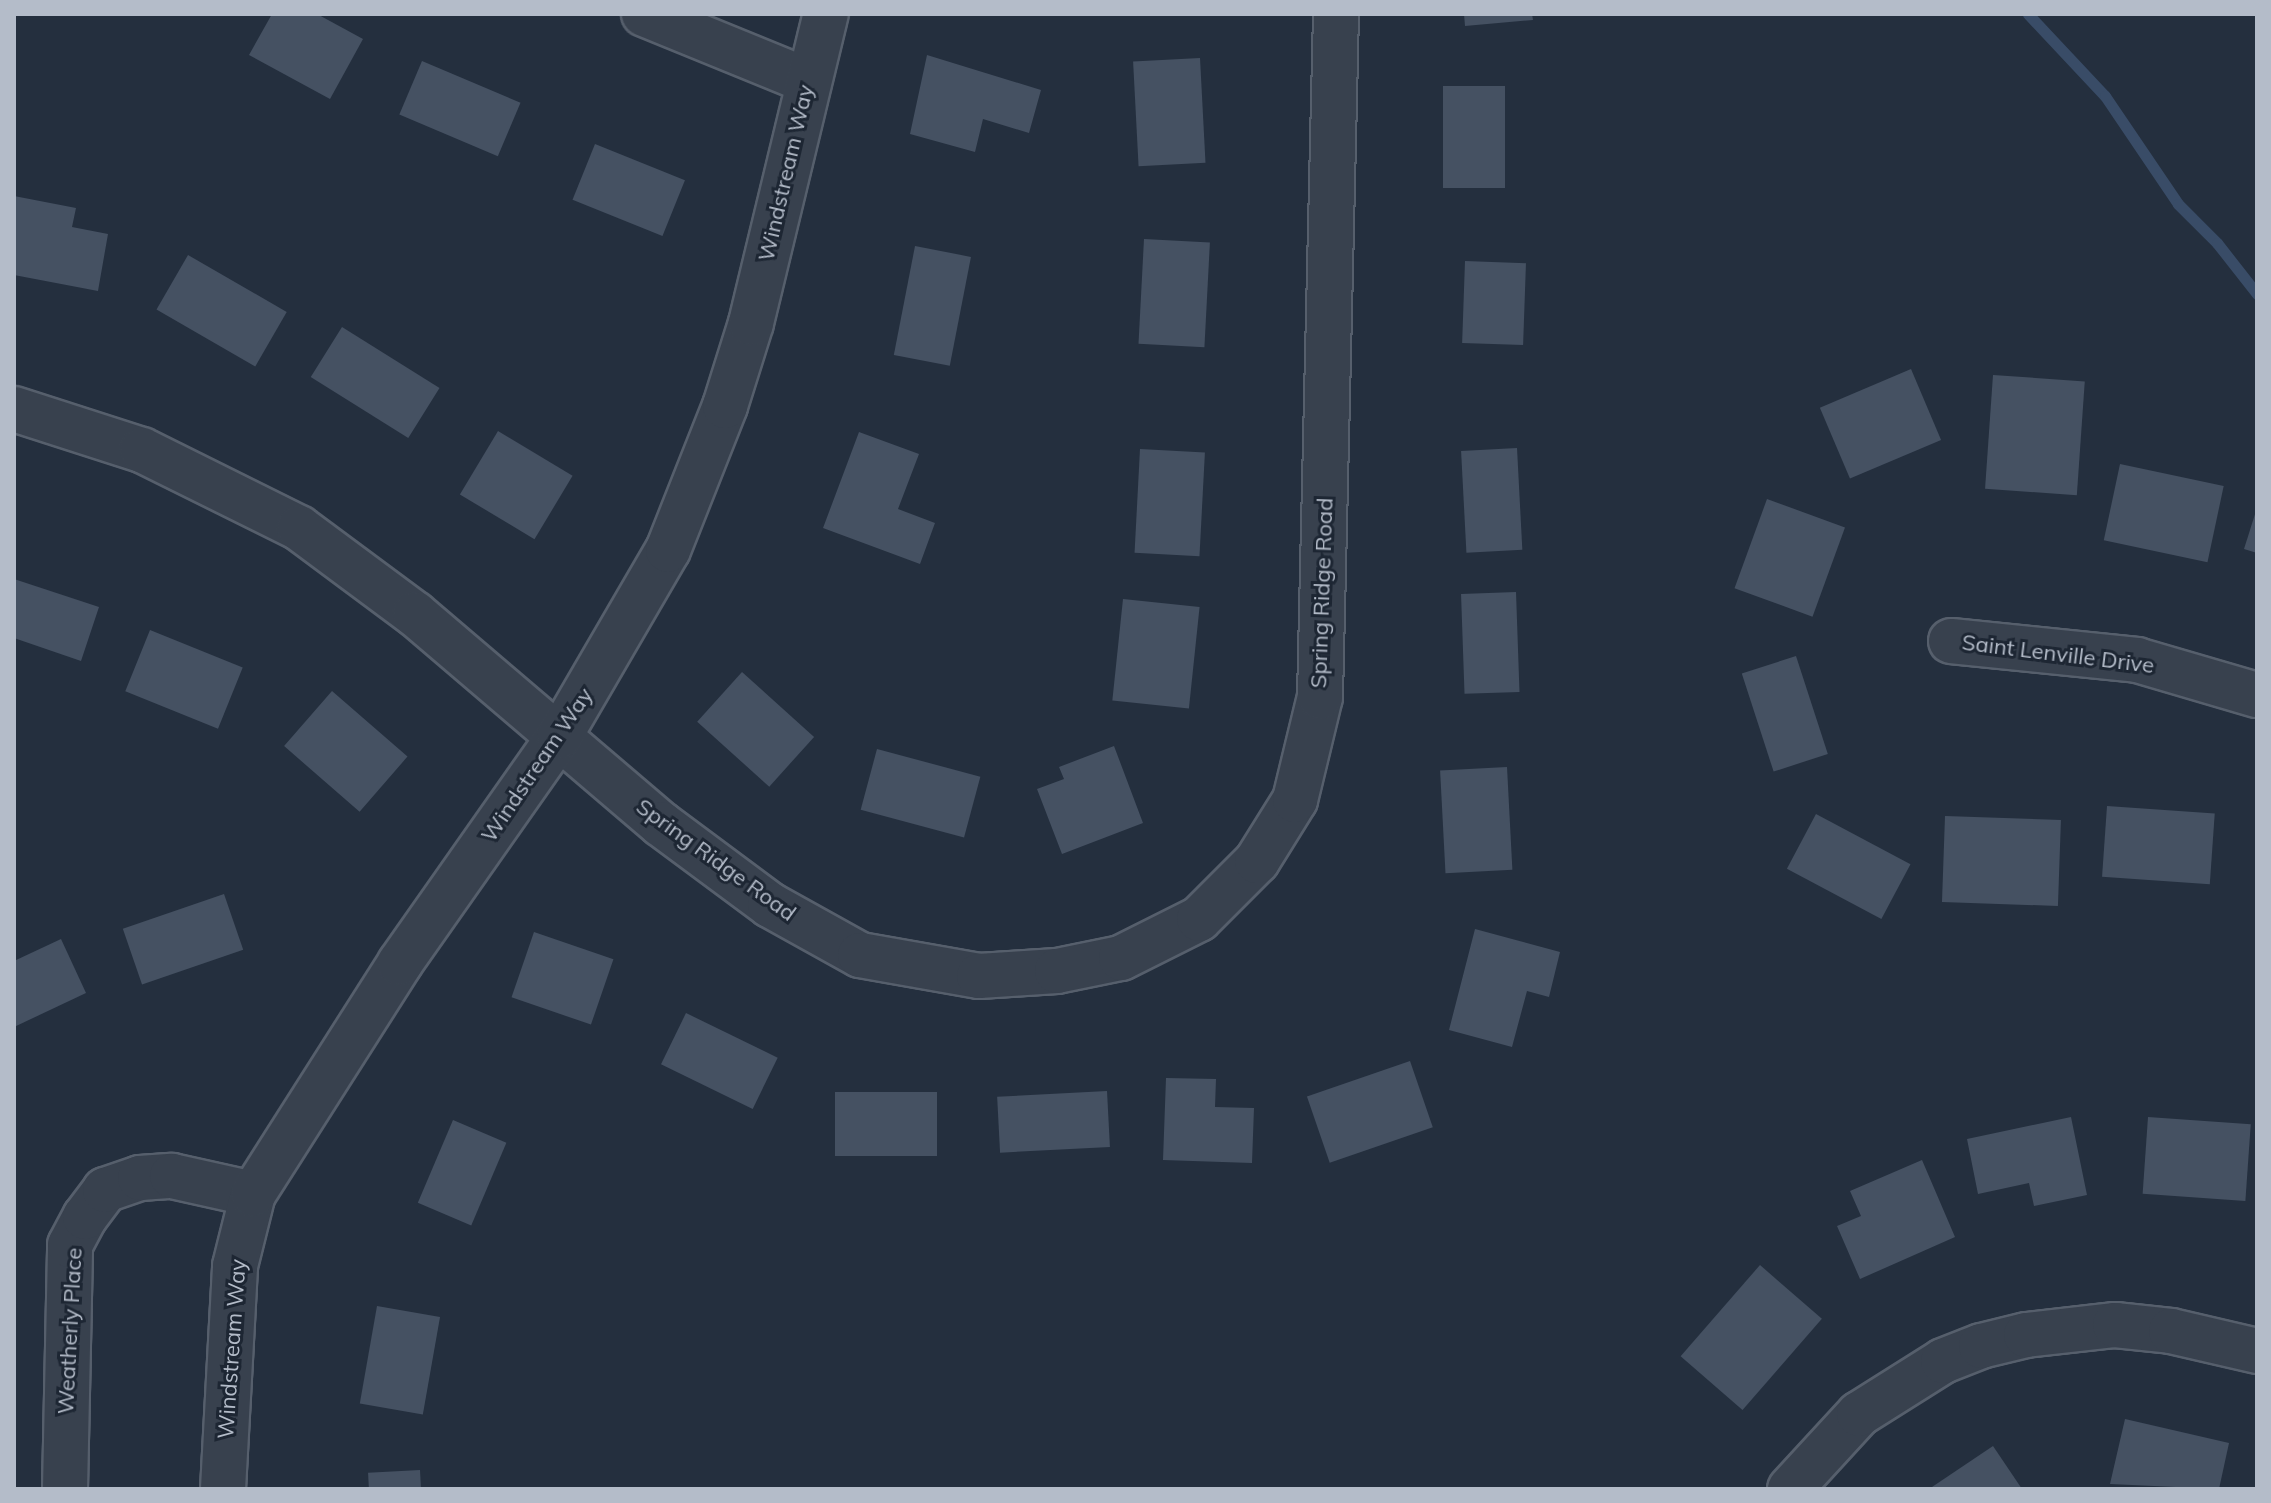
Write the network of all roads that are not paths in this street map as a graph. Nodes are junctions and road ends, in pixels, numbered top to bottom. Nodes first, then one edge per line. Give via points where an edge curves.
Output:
1 (644, 14) edge
2 (826, 14) edge
3 (1336, 14) edge
4 (808, 81) junction
5 (14, 409) edge
6 (1951, 641) dead end
7 (2257, 695) edge
8 (559, 737) junction
9 (253, 1194) junction
10 (2257, 1351) edge
11 (65, 1489) edge
12 (223, 1489) edge
13 (1790, 1489) edge

1 - 4 street
2 - 4 street, Windstream Way
3 - 8 street, Spring Ridge Road via 1320,697 1295,800 1257,861 1199,919 1121,958 1057,971 979,976 860,955 770,905 661,824
4 - 8 street, Windstream Way via 751,323 697,483 635,613
5 - 8 street, Spring Ridge Road via 142,450 299,528 415,614
6 - 7 street, Saint Lenville Drive via 2137,660
8 - 9 street, Windstream Way via 391,976
9 - 11 street, Weatherly Place via 172,1176 140,1178 105,1190 85,1217 70,1245
9 - 12 street, Windstream Way via 235,1266
10 - 13 street via 2171,1331 2115,1325 2062,1329 1981,1346 1943,1361 1859,1414

